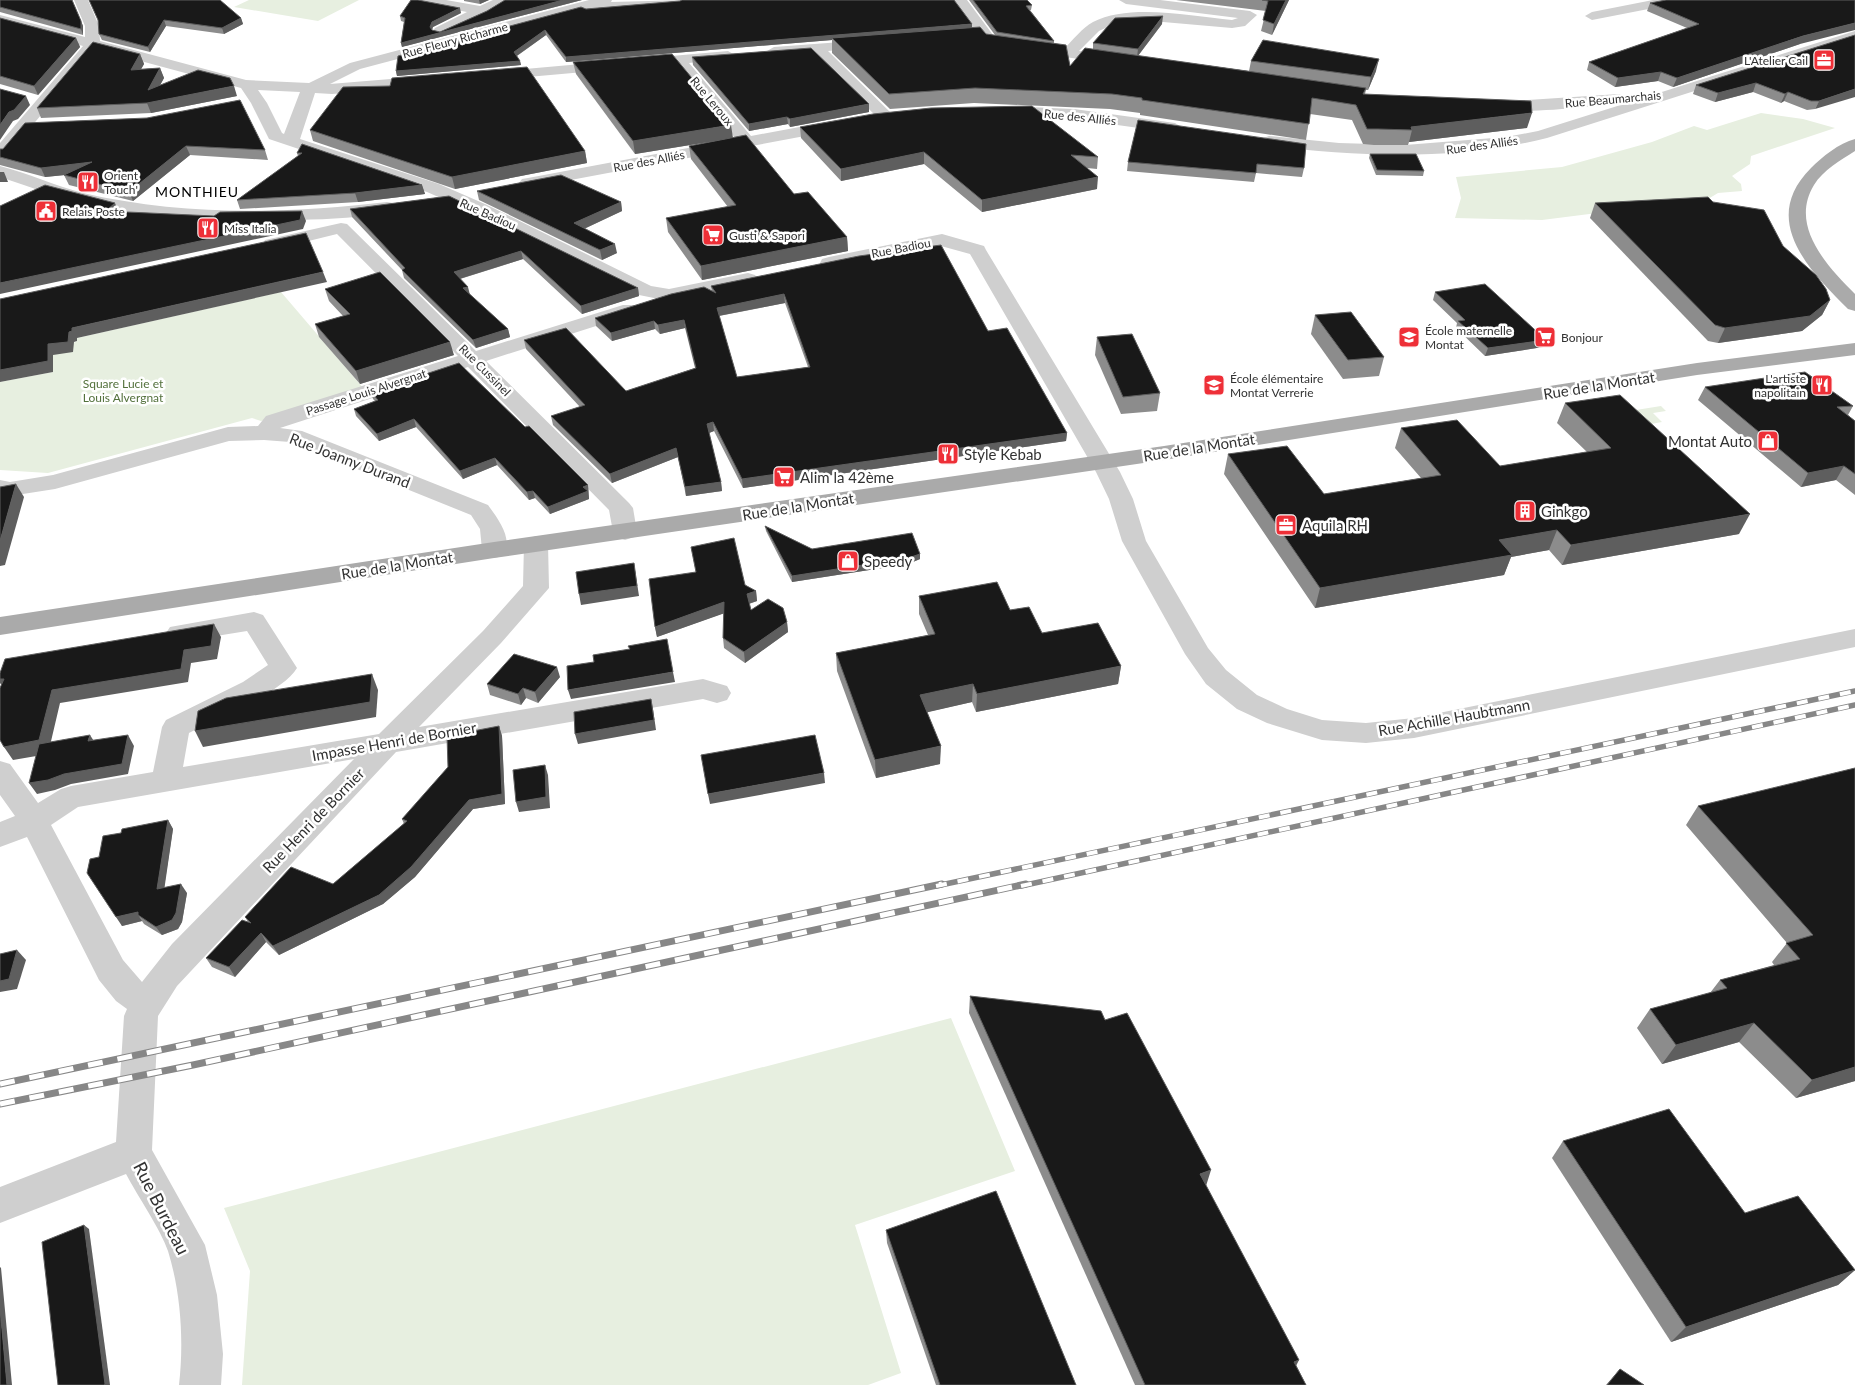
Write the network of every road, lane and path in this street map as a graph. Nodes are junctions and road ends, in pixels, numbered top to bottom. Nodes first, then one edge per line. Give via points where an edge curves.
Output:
1 (81, 0) edge
2 (425, 0) edge
3 (504, 0) edge
4 (606, 0) edge
5 (680, 0) edge
6 (960, 0) edge
7 (1126, 0) edge
8 (1599, 0) edge
9 (1674, 0) edge
10 (566, 10) junction
11 (482, 11) junction
12 (0, 19) edge
13 (1855, 35) edge
14 (964, 36) edge
15 (988, 38) junction
16 (886, 42) edge
17 (93, 43) junction
18 (816, 48) junction
19 (418, 50) junction
20 (1067, 54) junction
21 (678, 59) junction
22 (1131, 63) edge
23 (480, 76) edge
24 (441, 80) edge
25 (246, 85) junction
26 (308, 90) junction
27 (1668, 94) junction
28 (249, 101) junction
29 (1558, 104) junction
30 (1480, 107) edge
31 (986, 111) edge
32 (902, 115) edge
33 (885, 116) junction
34 (1593, 119) junction
35 (46, 124) edge
36 (21, 125) junction
37 (1189, 130) edge
38 (1256, 139) edge
39 (292, 142) junction
40 (747, 142) junction
41 (1855, 144) edge
42 (0, 153) edge
43 (0, 171) edge
44 (509, 187) edge
45 (480, 192) edge
46 (452, 198) junction
47 (423, 202) edge
48 (403, 204) edge
49 (343, 220) junction
50 (252, 249) edge
51 (815, 265) edge
52 (766, 275) edge
53 (669, 295) junction
54 (1855, 305) edge
55 (1855, 348) edge
56 (1803, 355) junction
57 (473, 358) junction
58 (1855, 363) edge
59 (264, 433) junction
60 (1102, 462) junction
61 (0, 487) edge
62 (625, 532) junction
63 (536, 544) junction
64 (494, 550) junction
65 (0, 626) edge
66 (156, 637) edge
67 (1855, 638) edge
68 (717, 693) dead end
69 (389, 741) junction
70 (0, 772) edge
71 (166, 780) junction
72 (34, 821) junction
73 (0, 835) edge
74 (142, 1016) junction
75 (134, 1143) junction
76 (0, 1205) edge
77 (200, 1385) edge

1 - 17 street via 92,26
2 - 11 street
3 - 11 street
4 - 10 street, Rue Fleury Richarme
5 - 10 street
6 - 15 street
7 - 20 street via 1250,15 1240,24 1117,19 1098,25
8 - 9 street via 1592,16
10 - 19 street, Rue Fleury Richarme
11 - 19 street via 412,44
12 - 17 street
13 - 27 street, Rue des Alliés
14 - 15 street
15 - 20 street
16 - 18 street
17 - 25 street
17 - 36 street via 35,100
18 - 21 street
18 - 33 street
19 - 26 street, Rue Fleury Richarme via 355,66
20 - 22 street
21 - 23 street
21 - 40 street, Rue Leroux
24 - 26 street
25 - 26 street
25 - 28 street, Rue Badiou
26 - 28 street
26 - 39 street via 291,132
27 - 29 street, Rue Beaumarchais
27 - 34 street, Rue des Alliés
28 - 39 street, Rue Badiou via 275,136
29 - 30 street, Rue Beaumarchais via 1520,108
29 - 34 street, Rue Beaumarchais
31 - 37 street, Rue des Alliés via 1074,114
32 - 33 street, Rue des Alliés
33 - 40 street, Rue des Alliés
34 - 38 street, Rue des Alliés via 1514,141 1440,151 1332,150
35 - 36 street
36 - 42 street
39 - 46 street, Rue Badiou
40 - 44 street, Rue des Alliés
41 - 54 main road via 1812,174 1796,201 1797,230 1815,263
43 - 49 street via 82,197 149,210
45 - 46 street
46 - 47 street
46 - 53 street, Rue Badiou via 479,208 646,291
48 - 49 street
49 - 50 street
49 - 57 street, Rue Cussinel
51 - 60 street, Rue Badiou via 942,240 977,250
52 - 53 street, Rue Badiou
53 - 57 street, Passage Louis Alvergnat
55 - 56 main road, Rue de la Montat
56 - 58 main road, Rue de la Montat
56 - 60 main road, Rue de la Montat
57 - 59 street, Passage Louis Alvergnat via 274,421
57 - 62 street, Rue Cussinel via 621,508
59 - 61 street, Rue Joanny Durand via 228,434 55,482 10,489
59 - 64 street, Rue Joanny Durand via 294,436 480,510 492,529
60 - 62 main road, Rue de la Montat
60 - 67 street, Rue Achille Haubtmann via 1121,499 1134,541 1198,654 1216,677 1247,702 1276,716 1322,730 1366,733 1414,728
62 - 63 main road, Rue de la Montat
63 - 64 main road, Rue de la Montat
63 - 69 street, Rue Henri de Bornier via 536,588
64 - 65 main road, Rue de la Montat
66 - 71 street via 254,621 283,668 253,689 176,727
68 - 69 street, Impasse Henri de Bornier via 703,689
69 - 71 street, Impasse Henri de Bornier
69 - 74 street, Rue Henri de Bornier via 184,954
70 - 72 street
71 - 72 street, Impasse Henri de Bornier via 71,797
72 - 73 street
72 - 74 street via 111,970
74 - 75 street
75 - 76 street
75 - 77 street, Rue Burdeau via 186,1245 198,1295 203,1354

